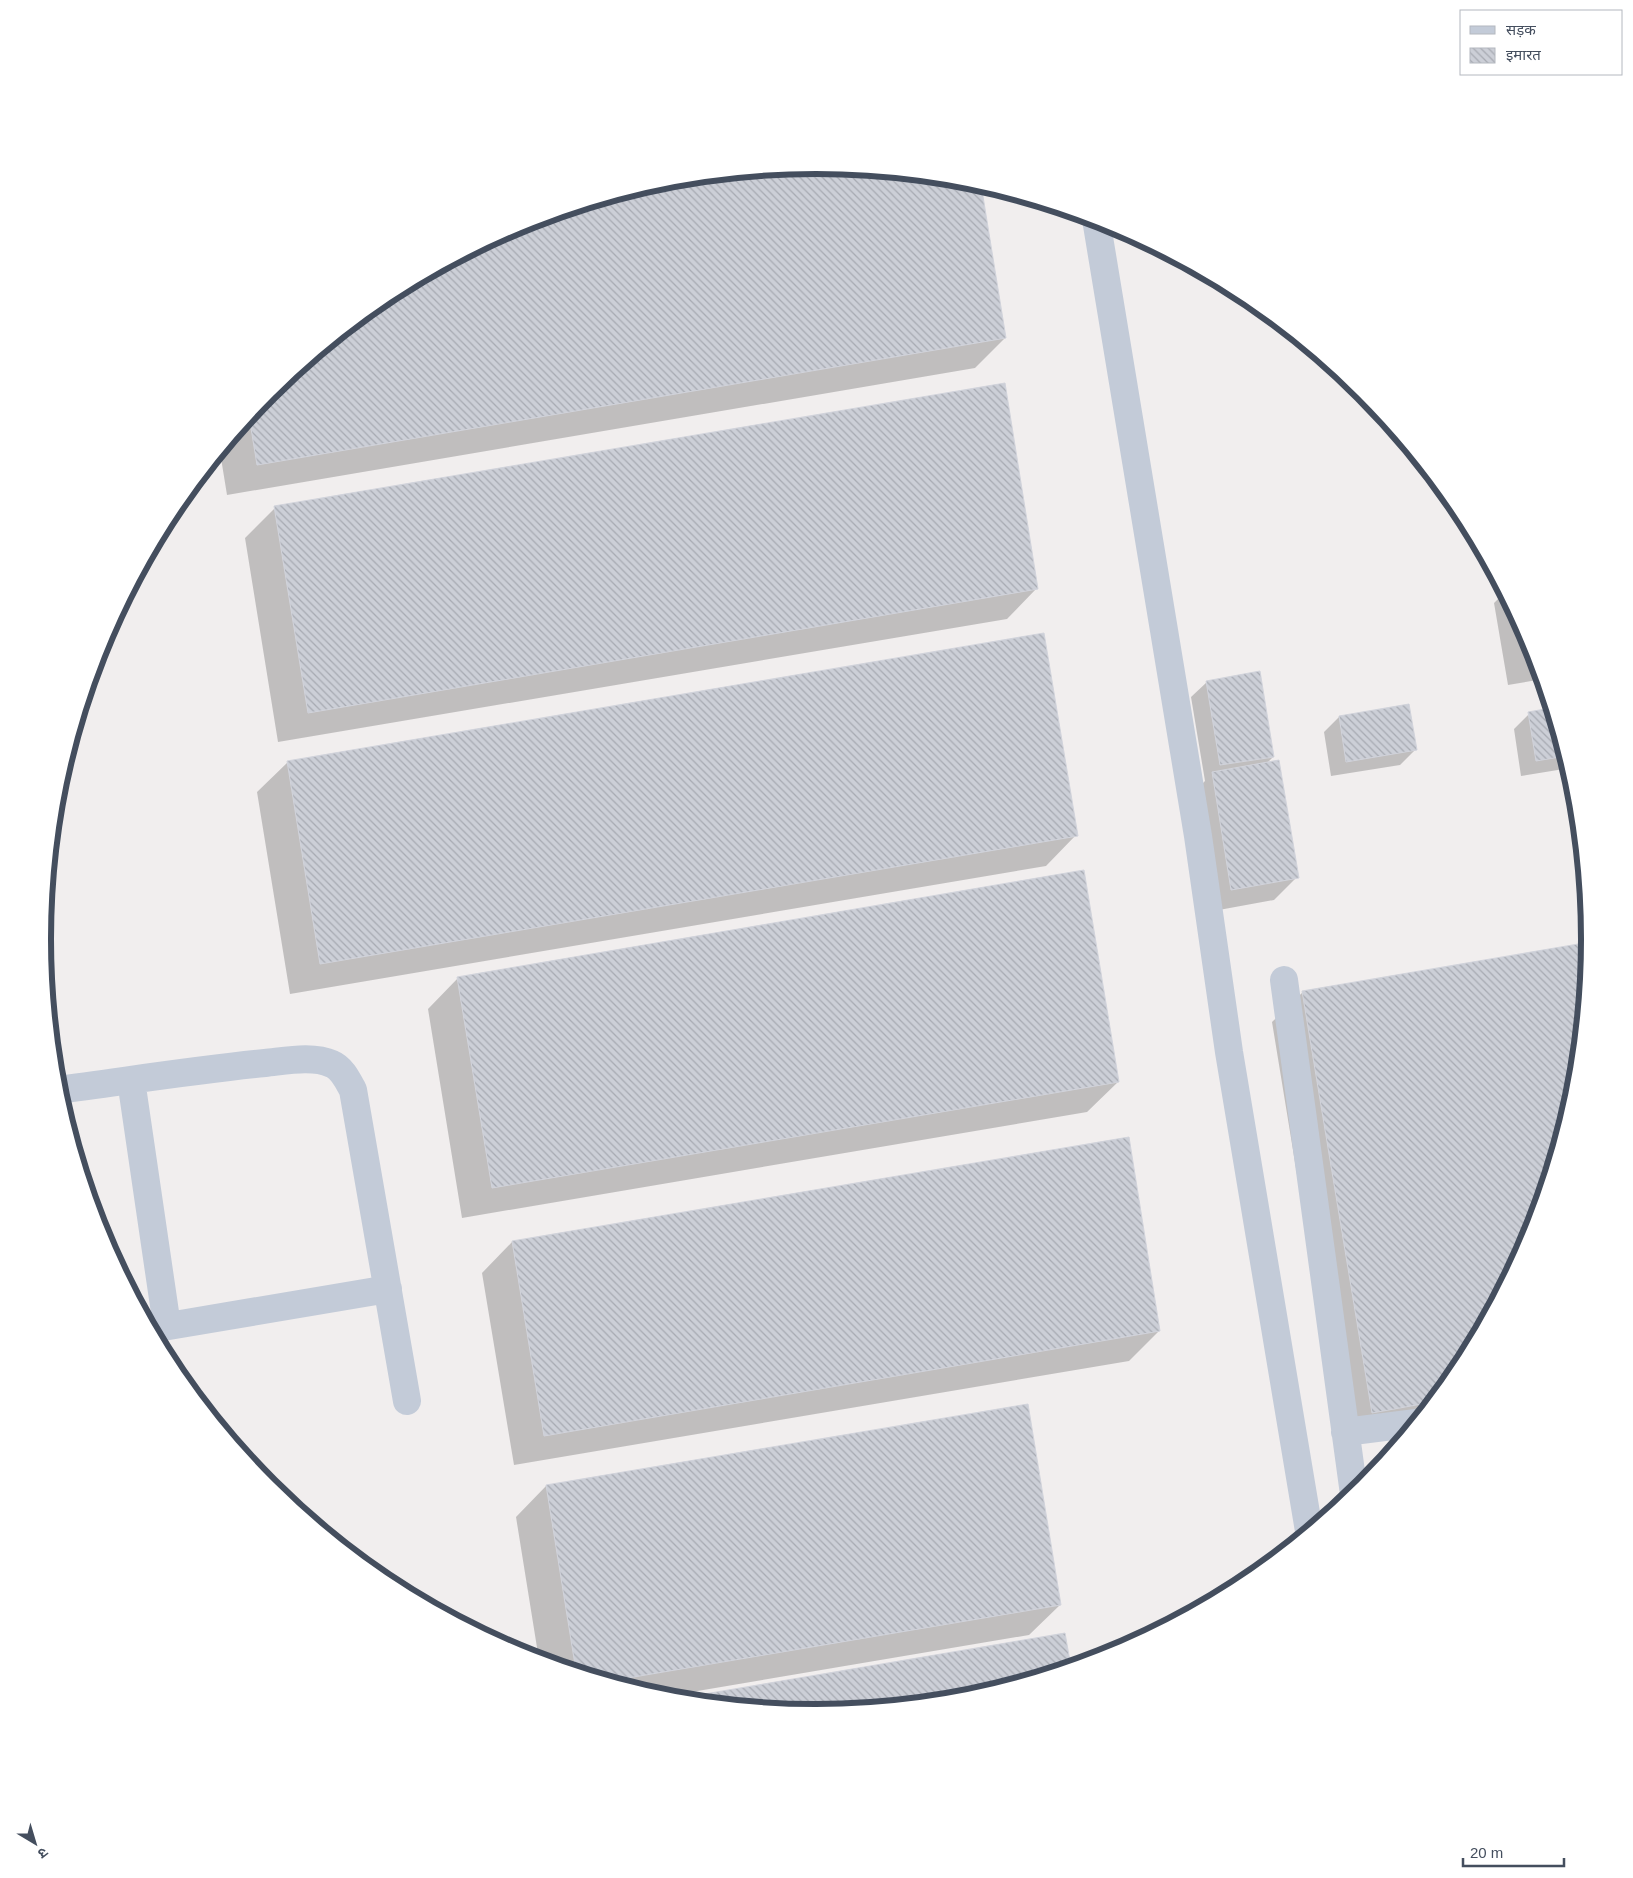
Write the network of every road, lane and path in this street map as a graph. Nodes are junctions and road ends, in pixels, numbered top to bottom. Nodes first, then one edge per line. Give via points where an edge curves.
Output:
1 (1097, 228) edge
2 (1284, 980) dead end
3 (131, 1080) junction
4 (66, 1089) edge
5 (388, 1289) junction
6 (159, 1327) edge
7 (407, 1401) dead end
8 (1408, 1424) edge
9 (1345, 1432) junction
10 (1353, 1485) edge
11 (1308, 1525) edge

1 - 11 street
2 - 9 street
3 - 4 street
3 - 5 street via 202,1069 300,1060 334,1064 353,1090
3 - 6 street
5 - 6 street
5 - 7 street
8 - 9 street
9 - 10 street

